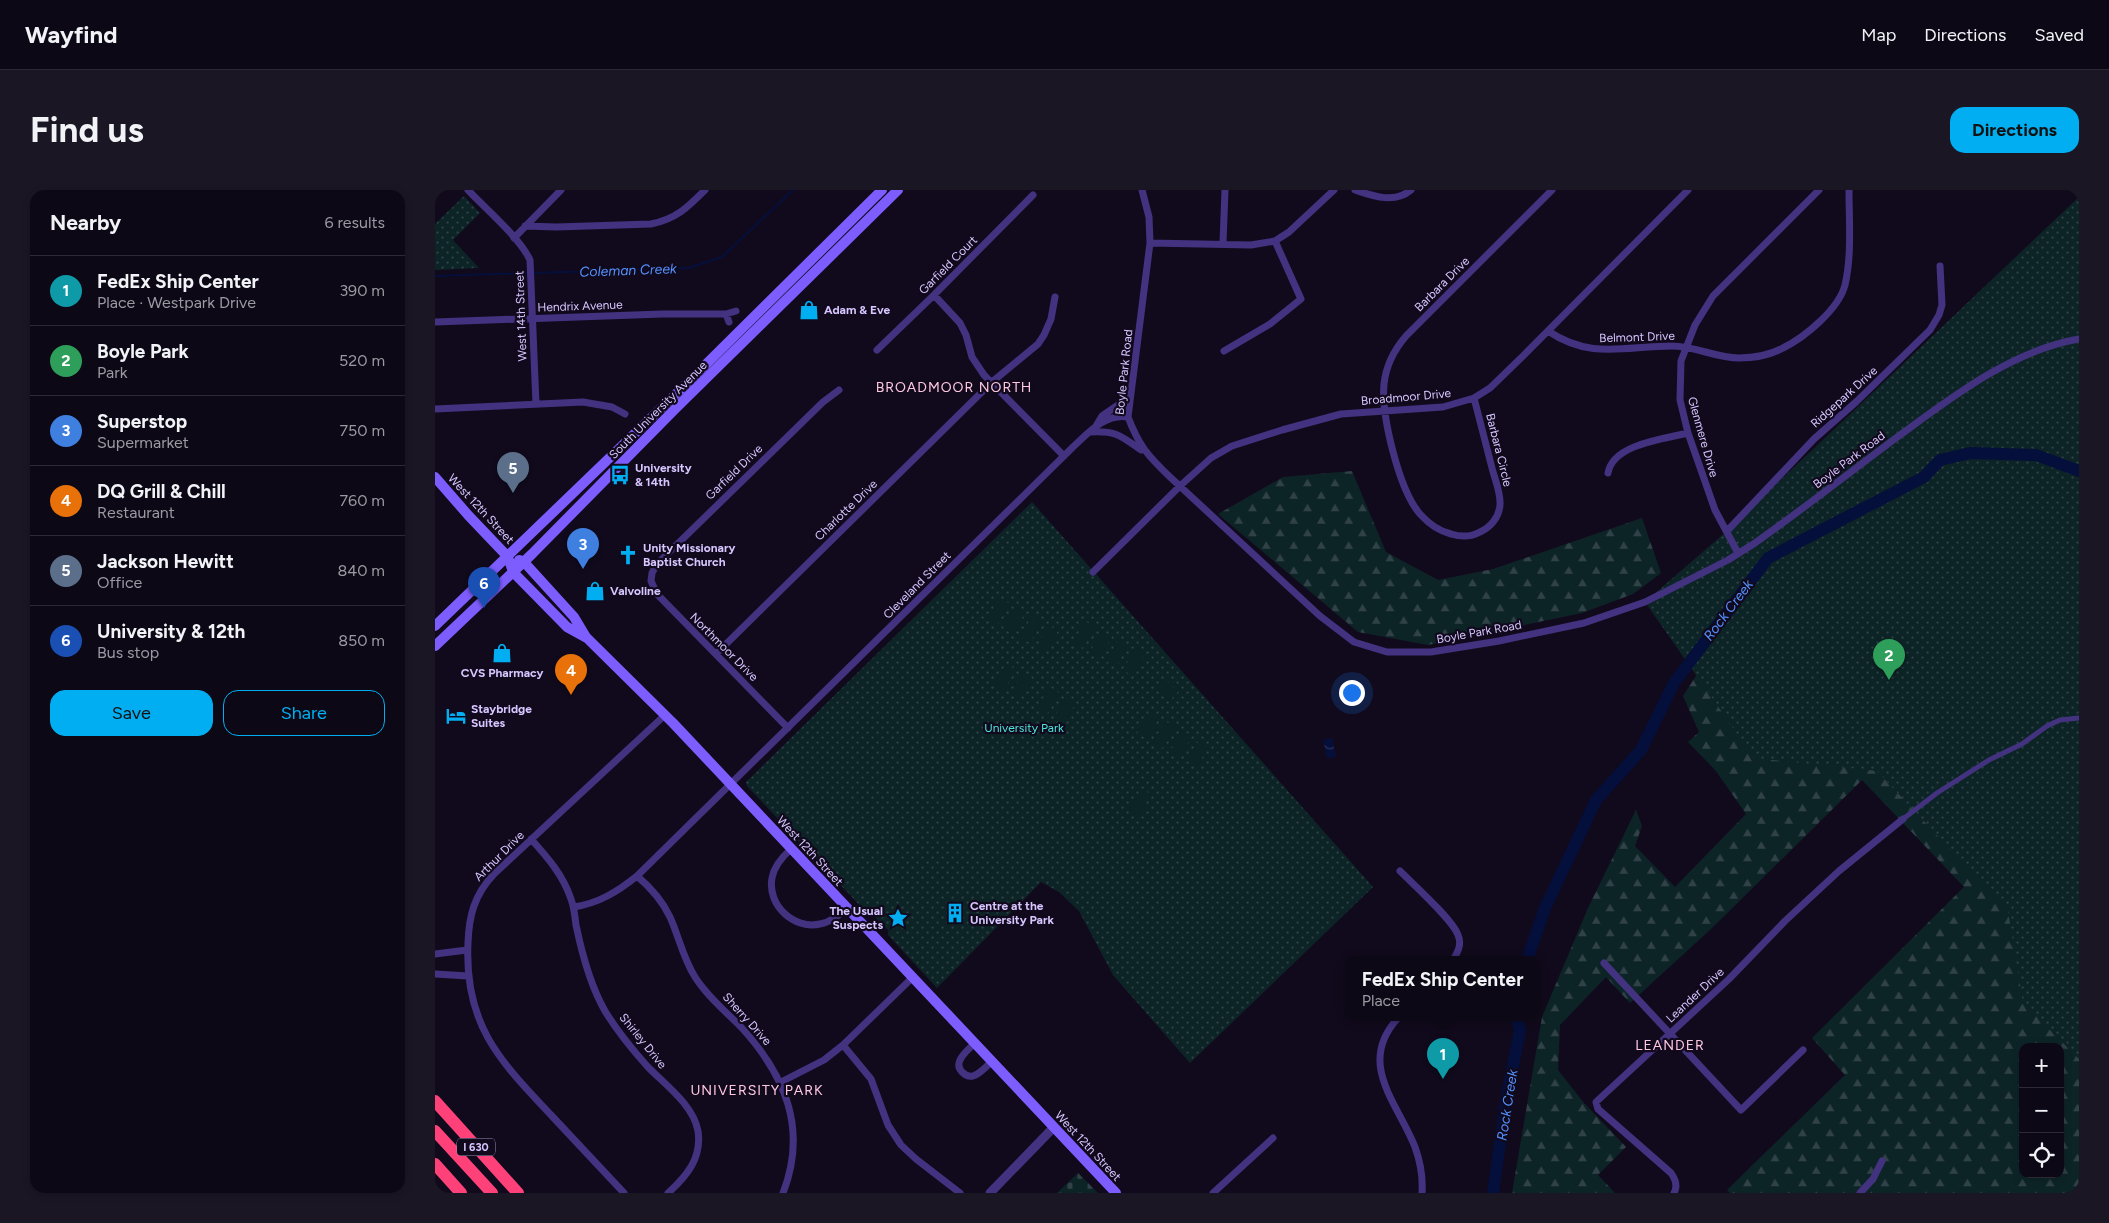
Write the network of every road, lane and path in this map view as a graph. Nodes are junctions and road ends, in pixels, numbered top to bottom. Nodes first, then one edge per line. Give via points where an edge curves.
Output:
1 (468, 190) edge
2 (561, 190) edge
3 (705, 190) edge
4 (882, 190) edge
5 (898, 190) edge
6 (1142, 190) edge
7 (1225, 190) edge
8 (1334, 190) edge
9 (1355, 190) edge
10 (1411, 190) edge
11 (1552, 190) edge
12 (1688, 190) edge
13 (1819, 190) edge
14 (1849, 190) edge
15 (1033, 194) dead end
16 (525, 226) junction
17 (514, 238) junction
18 (1275, 241) junction
19 (1223, 243) junction
20 (1150, 244) junction
21 (1941, 266) dead end
22 (934, 296) junction
23 (1055, 297) dead end
24 (736, 311) dead end
25 (532, 318) junction
26 (435, 322) edge
27 (1548, 331) junction
28 (2079, 339) edge
29 (1685, 348) junction
30 (877, 350) dead end
31 (1224, 351) dead end
32 (992, 382) junction
33 (1132, 387) junction
34 (839, 390) dead end
35 (1474, 398) junction
36 (536, 404) junction
37 (435, 409) edge
38 (1385, 412) junction
39 (625, 414) dead end
40 (1128, 417) junction
41 (1096, 426) junction
42 (1089, 432) junction
43 (1688, 433) junction
44 (1144, 452) junction
45 (1064, 456) junction
46 (1607, 473) dead end
47 (435, 477) edge
48 (1180, 486) junction
49 (1727, 532) junction
50 (1738, 553) junction
51 (509, 557) junction
52 (524, 562) junction
53 (513, 572) junction
54 (1093, 572) dead end
55 (652, 576) joint
56 (435, 626) edge
57 (587, 638) junction
58 (435, 646) edge
59 (717, 654) junction
60 (665, 715) junction
61 (2079, 718) edge
62 (788, 728) junction
63 (730, 785) junction
64 (1903, 818) joint
65 (531, 839) junction
66 (791, 849) junction
67 (1400, 871) dead end
68 (637, 876) junction
69 (574, 907) junction
70 (847, 908) junction
71 (467, 950) junction
72 (435, 954) edge
73 (1455, 956) edge
74 (1604, 963) dead end
75 (435, 974) edge
76 (468, 976) junction
77 (912, 978) junction
78 (1396, 1021) edge
79 (1670, 1034) junction
80 (975, 1043) junction
81 (843, 1045) junction
82 (1803, 1050) dead end
83 (992, 1061) junction
84 (781, 1082) junction
85 (435, 1101) edge
86 (1054, 1127) junction
87 (435, 1131) edge
88 (1273, 1138) dead end
89 (1882, 1161) dead end
90 (435, 1164) edge
91 (461, 1193) edge
92 (492, 1193) edge
93 (518, 1193) edge
94 (624, 1193) edge
95 (668, 1193) edge
96 (783, 1193) edge
97 (960, 1193) edge
98 (990, 1193) edge
99 (1116, 1193) edge
100 (1213, 1193) edge
101 (1422, 1193) edge
102 (1674, 1193) edge
103 (1861, 1193) edge

1 - 17 street, West 14th Street
2 - 16 street
3 - 16 street via 681,212 651,224
4 - 51 main road, South University Avenue
5 - 52 main road, South University Avenue
6 - 20 street, Boyle Park Road via 1149,217
7 - 19 street
8 - 18 street
9 - 10 street via 1389,199
11 - 38 street, Barbara Drive via 1397,347 1386,374
12 - 27 street, Broadmoor Drive
13 - 29 street, Glenmere Drive via 1713,296 1695,324
14 - 29 street, Belmont Drive via 1847,276 1842,294 1833,308 1802,336 1763,356 1734,358
15 - 22 street, Garfield Court
16 - 17 street
17 - 25 street, West 14th Street via 528,257 531,269
18 - 19 street via 1251,245
18 - 31 street via 1301,299 1270,324
19 - 20 street
20 - 33 street, Boyle Park Road
21 - 49 street, Ridgepark Drive via 1941,306 1930,330 1814,439
22 - 30 street, Garfield Court
22 - 32 street via 960,323 972,357
23 - 32 street, Charlotte Drive via 1048,329 1038,344
24 - 25 street, Hendrix Avenue via 727,318
25 - 26 street, Hendrix Avenue
25 - 36 street, West 14th Street
27 - 29 street, Belmont Drive via 1591,349
27 - 35 street, Broadmoor Drive via 1490,388
28 - 50 street, Boyle Park Road via 2037,351 1960,392
29 - 43 street, Glenmere Drive via 1679,387
32 - 45 street
32 - 59 street, Charlotte Drive
33 - 40 street, Boyle Park Road
33 - 41 street via 1123,401 1102,416
34 - 55 street, Garfield Drive via 707,514 657,564
35 - 38 street, Broadmoor Drive via 1443,407
35 - 38 street, Barbara Circle via 1500,505 1490,525 1470,536 1457,536 1441,530 1424,518 1414,505 1394,453
36 - 37 street
36 - 39 street via 593,403
38 - 48 street, Broadmoor Drive via 1341,414 1232,446 1211,458
40 - 41 street, Cleveland Street via 1121,416
40 - 44 street, Boyle Park Road
41 - 42 street, Cleveland Street
42 - 44 street via 1117,434
42 - 45 street, Cleveland Street
43 - 46 street via 1635,446 1616,456
43 - 49 street, Glenmere Drive via 1711,502
44 - 48 street, Boyle Park Road
45 - 62 street, Cleveland Street
47 - 51 main road, West 12th Street
48 - 50 street, Boyle Park Road via 1320,616 1354,642 1387,652 1431,652 1584,623 1645,602
48 - 54 street, Broadmoor Drive
49 - 50 street, Glenmere Drive
51 - 52 main road, West 12th Street
51 - 53 main road, West 12th Street
51 - 56 main road, South University Avenue
52 - 53 main road, South University Avenue
52 - 57 main road, West 12th Street via 574,616
53 - 57 main road, West 12th Street via 567,626
53 - 58 main road, South University Avenue
55 - 59 street, Northmoor Drive via 657,594
57 - 60 main road, West 12th Street
59 - 62 street, Northmoor Drive
60 - 63 main road, West 12th Street
60 - 65 street, Arthur Drive
61 - 64 street via 2060,720 2047,726 2022,744 1989,760
62 - 63 street, Cleveland Street
63 - 66 main road, West 12th Street
63 - 68 street, Cleveland Street
64 - 79 street, Leander Drive via 1832,877
65 - 69 street, Shirley Drive via 556,868
65 - 71 street, Arthur Drive via 479,892 470,916
66 - 70 main road, West 12th Street
66 - 70 street via 780,860 771,879 774,898 786,915 802,924 820,924
67 - 73 street via 1457,932 1460,946
68 - 69 street, Cleveland Street via 607,898
68 - 84 street, Sherry Drive via 666,910 682,954 697,980 763,1052
69 - 95 street, Shirley Drive via 581,947 603,1008 626,1042 677,1096 695,1124 699,1140 697,1155 686,1175
70 - 77 main road, West 12th Street
71 - 72 street
71 - 76 street, Arthur Drive
74 - 79 street
75 - 76 street
76 - 94 street, Arthur Drive via 479,1019 499,1058
77 - 80 main road, West 12th Street
77 - 81 street
78 - 101 street via 1385,1036 1380,1070 1384,1086 1416,1148
79 - 82 street via 1741,1110
79 - 102 street, Leander Drive via 1595,1104 1671,1174 1677,1186
80 - 83 main road, West 12th Street
80 - 83 street via 960,1058 962,1072 968,1076 975,1075
81 - 84 street via 818,1064
81 - 97 street via 871,1079 888,1125 901,1145
83 - 86 main road, West 12th Street
84 - 96 street, Sherry Drive via 793,1141
85 - 93 highway, I 630
86 - 98 street
86 - 99 main road, West 12th Street
87 - 92 highway, I 630
88 - 100 street
89 - 103 street
90 - 91 highway

